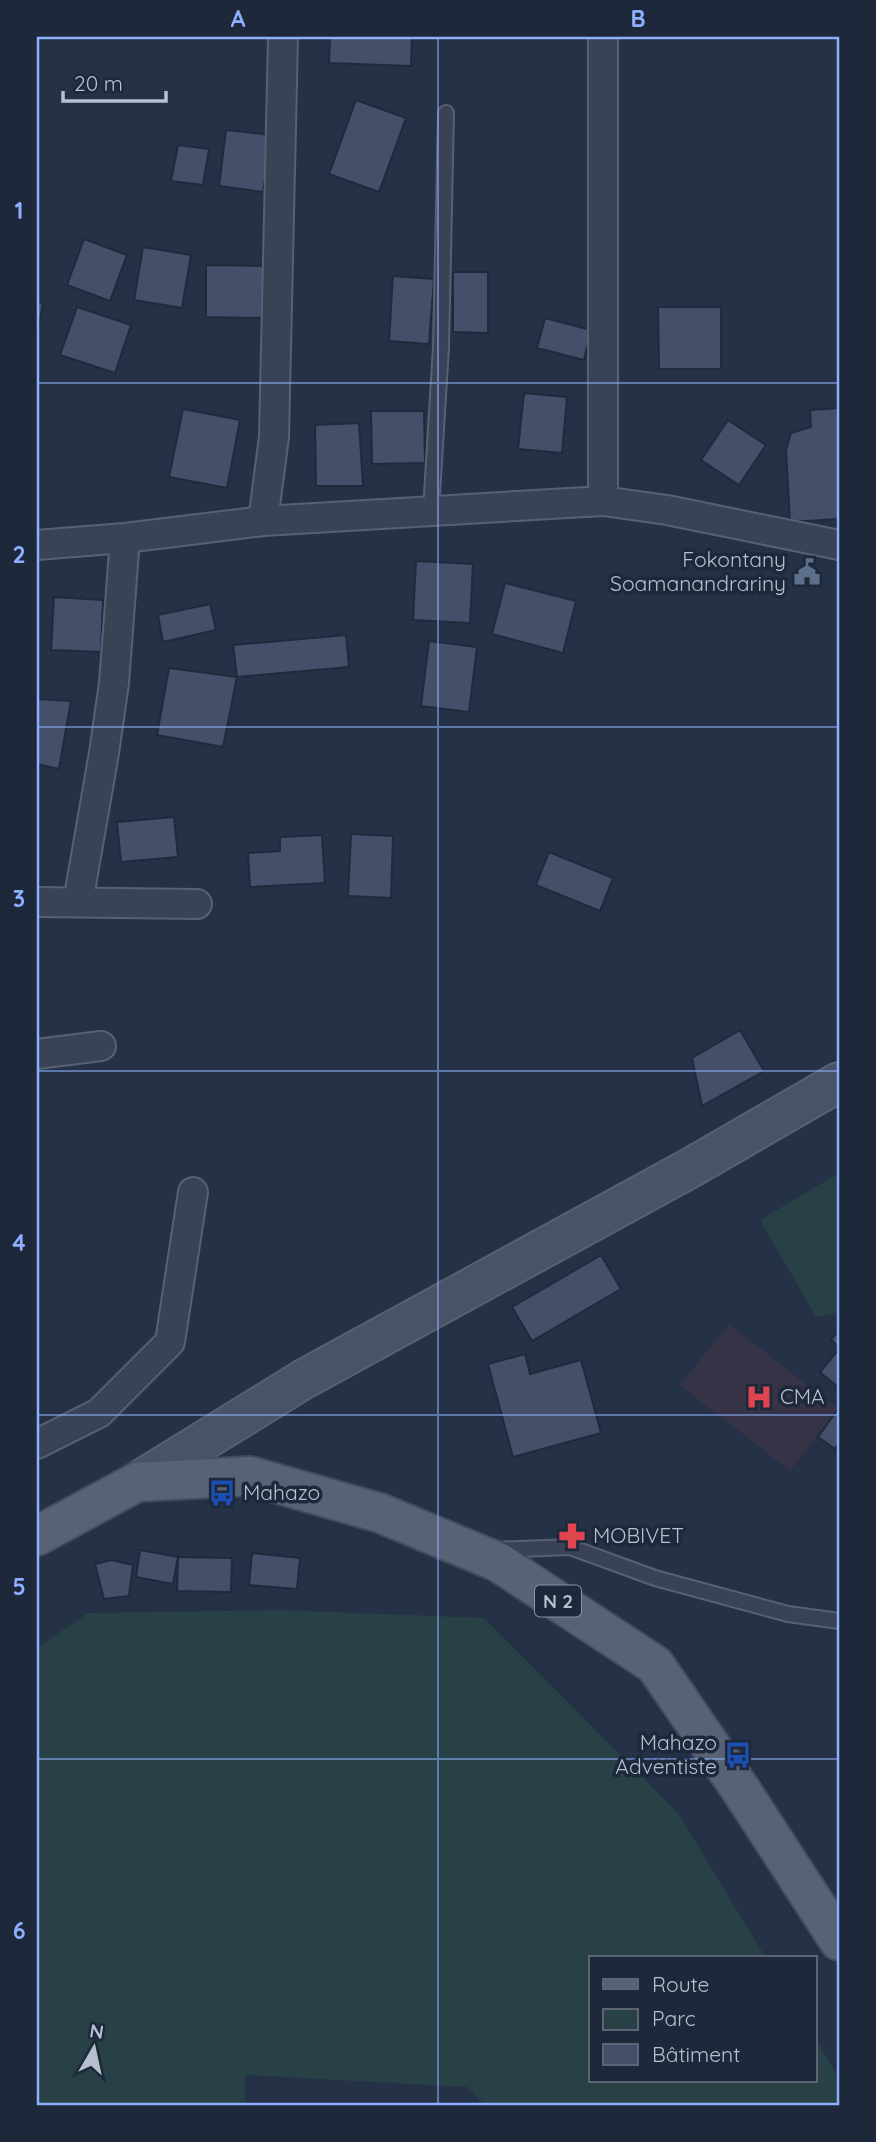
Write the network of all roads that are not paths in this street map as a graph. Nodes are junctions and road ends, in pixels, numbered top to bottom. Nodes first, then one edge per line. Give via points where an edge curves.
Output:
1 (283, 37) edge
2 (603, 37) edge
3 (446, 113) dead end
4 (603, 501) junction
5 (431, 511) junction
6 (263, 521) junction
7 (125, 538) junction
8 (37, 545) edge
9 (839, 545) edge
10 (37, 902) edge
11 (78, 902) junction
12 (197, 904) dead end
13 (101, 1046) dead end
14 (37, 1054) edge
15 (839, 1082) edge
16 (193, 1192) dead end
17 (37, 1444) edge
18 (137, 1482) junction
19 (37, 1536) edge
20 (471, 1551) junction
21 (839, 1621) edge
22 (839, 1941) edge

1 - 6 street via 274,437
2 - 4 street
3 - 5 lane via 441,346
4 - 5 street
4 - 9 street
5 - 6 street
6 - 7 street
7 - 8 street
7 - 11 street via 114,683
10 - 11 street
11 - 12 street
13 - 14 street
15 - 18 street via 304,1379
16 - 17 street via 170,1342 99,1413
18 - 19 main road, N 2
18 - 20 main road, N 2 via 250,1476 380,1513
20 - 21 lane via 570,1547 655,1578 788,1614
20 - 22 main road, N 2 via 498,1562 655,1665

